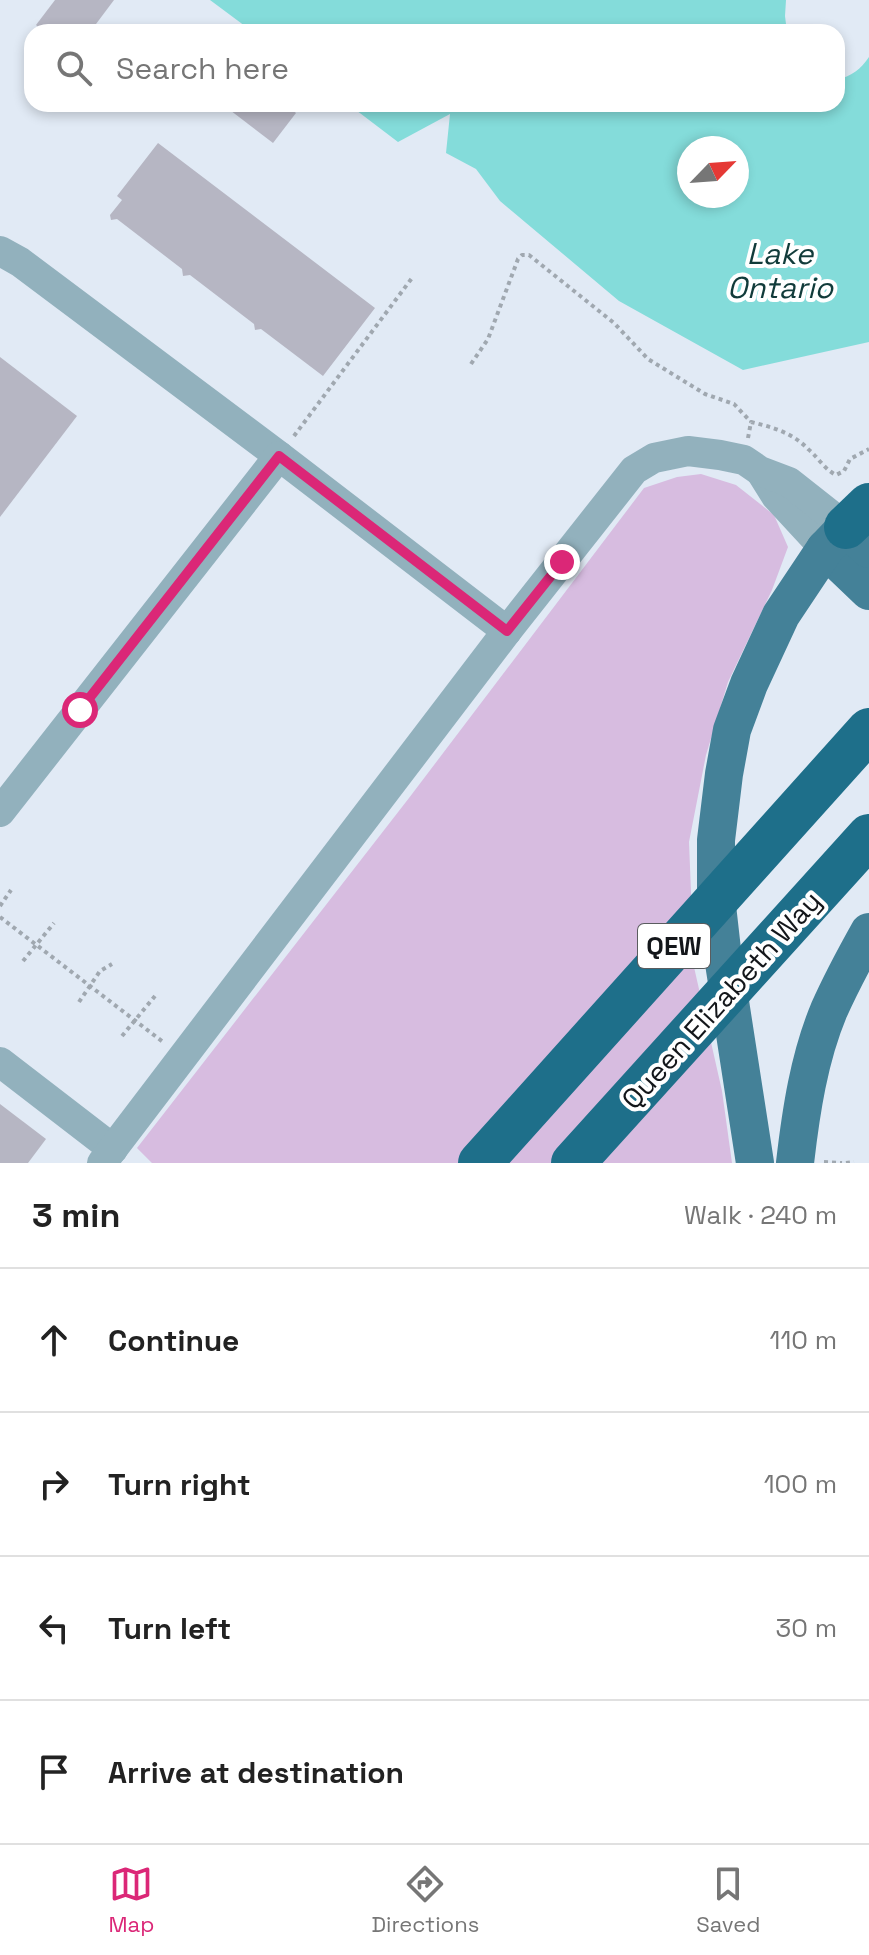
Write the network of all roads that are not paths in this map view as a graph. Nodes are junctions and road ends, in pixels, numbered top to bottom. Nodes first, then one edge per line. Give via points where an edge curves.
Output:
1 (0, 251) edge
2 (279, 456) junction
3 (852, 532) edge
4 (869, 591) edge
5 (507, 631) junction
6 (869, 730) edge
7 (0, 812) edge
8 (869, 836) edge
9 (869, 932) edge
10 (0, 1062) edge
11 (107, 1156) edge
12 (480, 1163) edge
13 (573, 1163) edge
14 (755, 1163) edge
15 (795, 1163) edge

1 - 2 lane
2 - 5 lane
2 - 7 lane
3 - 4 main road
3 - 5 lane via 789,482 752,465 688,451 654,458 634,470
3 - 14 main road via 781,615 732,730 724,774 716,897
5 - 11 lane
6 - 12 highway, QEW
8 - 13 highway, Queen Elizabeth Way / QEW
9 - 15 main road via 828,1012 815,1052
10 - 11 lane

